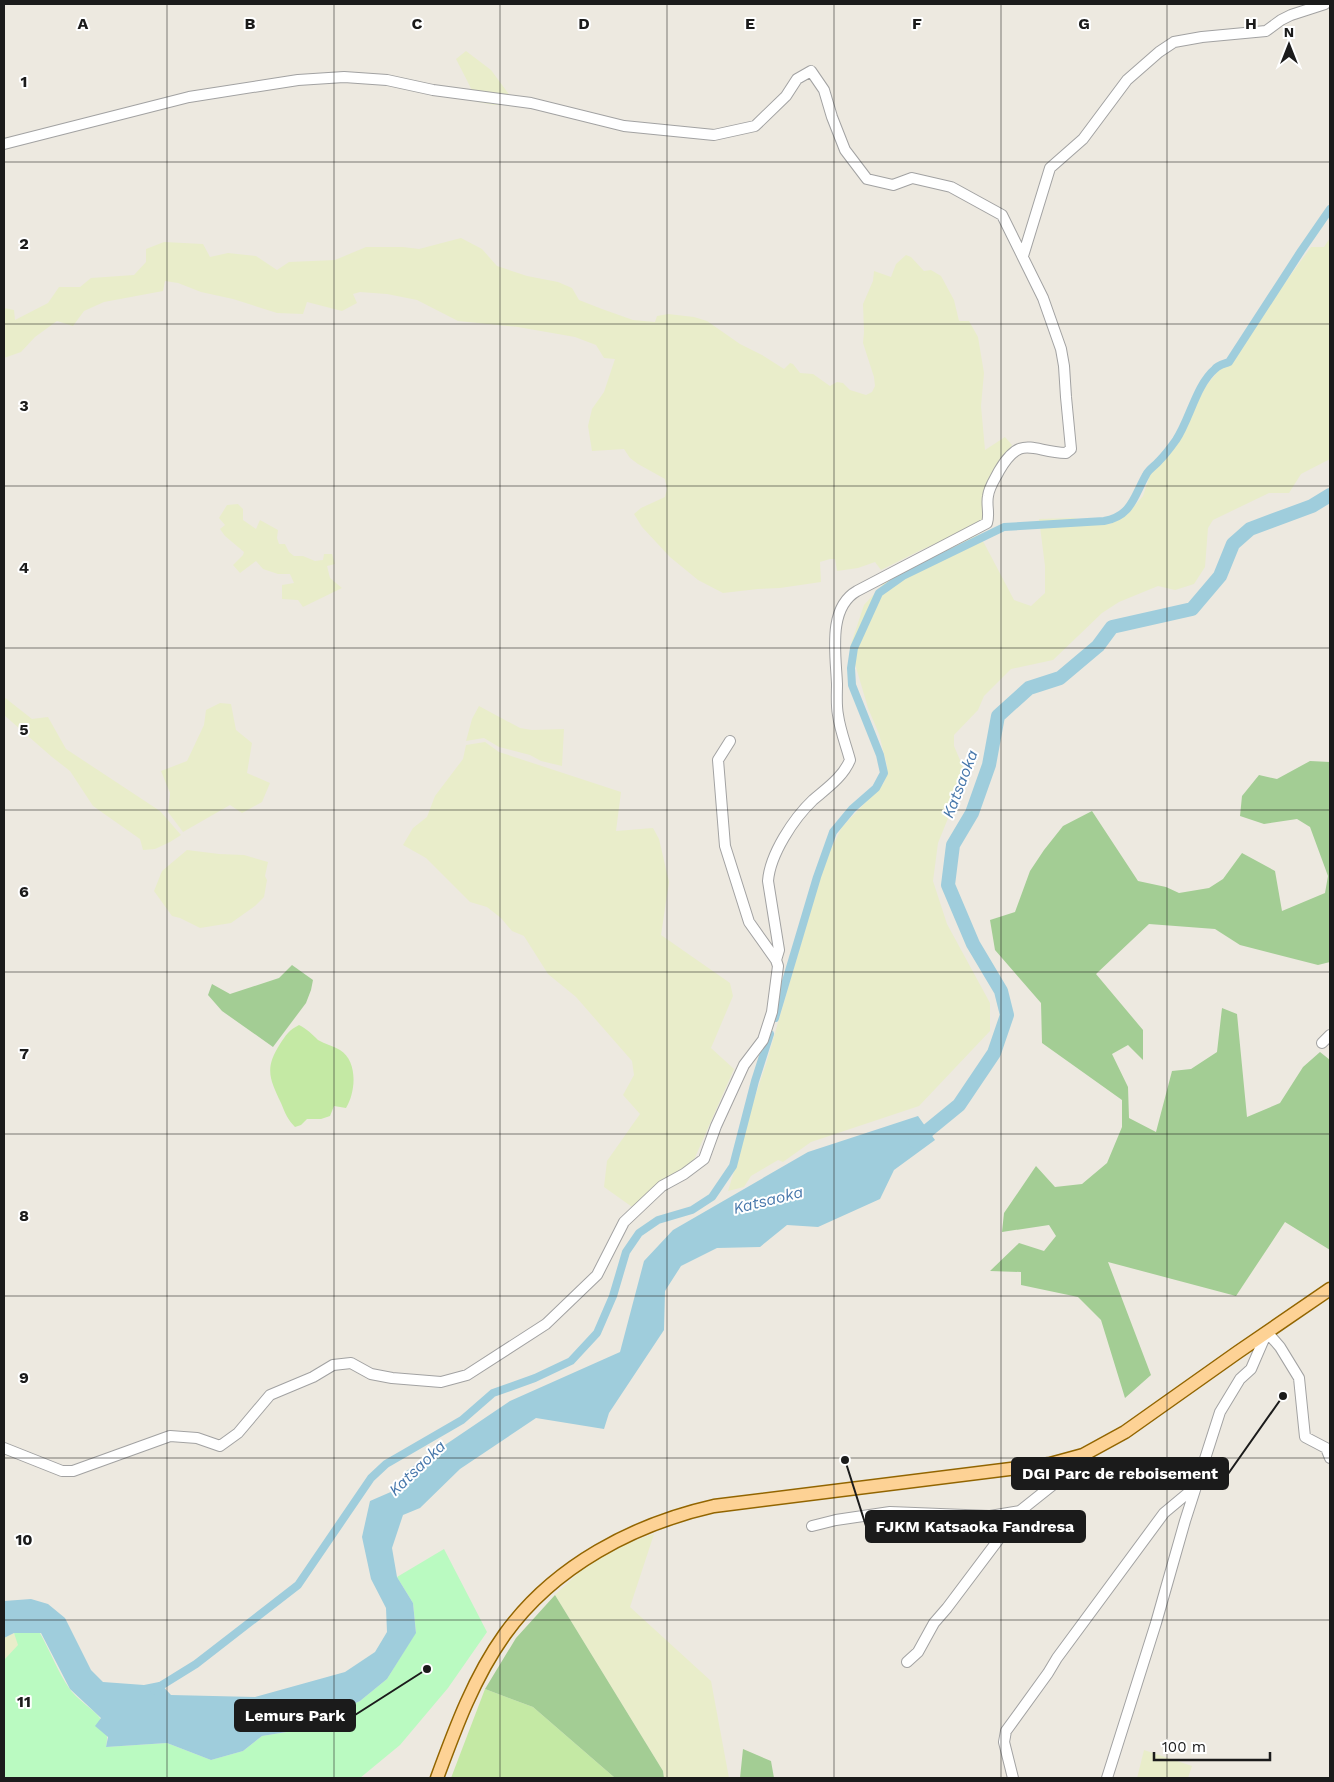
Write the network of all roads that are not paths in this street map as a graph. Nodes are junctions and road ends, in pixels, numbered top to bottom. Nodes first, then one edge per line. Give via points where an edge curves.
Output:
1 (1323, 5) edge
2 (4, 144) edge
3 (1023, 256) junction
4 (730, 741) dead end
5 (776, 960) junction
6 (1330, 1035) edge
7 (1322, 1043) dead end
8 (1330, 1289) edge
9 (1267, 1332) junction
10 (4, 1448) edge
11 (1082, 1455) junction
12 (1330, 1458) edge
13 (1195, 1488) junction
14 (1020, 1511) junction
15 (812, 1526) dead end
16 (907, 1662) dead end
17 (437, 1778) edge
18 (1013, 1778) edge
19 (1107, 1778) edge

1 - 3 street via 1291,15 1266,31 1174,42 1159,52 1127,80 1083,139 1050,168
2 - 3 street via 189,97 298,80 344,77 387,80 531,104 624,126 714,134 755,126 786,96 797,79 811,71 824,90 845,150 867,179 893,185 912,178 951,187 1002,215
3 - 5 street via 1043,298 1061,349 1071,449 1066,453 1031,447 1016,450 1007,458 990,488 987,523 856,591 844,604 834,644 838,714 850,760 843,772 796,821 780,844 770,870 768,881 779,950
4 - 5 street via 718,760 725,846 749,922
5 - 10 street via 772,1012 762,1040 744,1065 704,1159 662,1186 624,1222 597,1275 546,1324 467,1376 441,1382 392,1378 371,1374 351,1363 333,1365 313,1377 270,1394 238,1432 220,1446 197,1438 170,1436 73,1471 62,1471
6 - 7 street
8 - 9 main road
9 - 11 main road via 1125,1432
9 - 12 street via 1299,1378 1305,1437 1326,1448
9 - 13 street via 1251,1368 1240,1379 1220,1412
11 - 14 street via 1074,1468
11 - 17 main road via 1050,1464 714,1506 645,1527 609,1545 547,1588 505,1634 468,1699
13 - 18 street via 1164,1513 1006,1731 1004,1742
13 - 19 street
14 - 15 street via 990,1516 890,1512
14 - 16 street via 934,1623 918,1652

